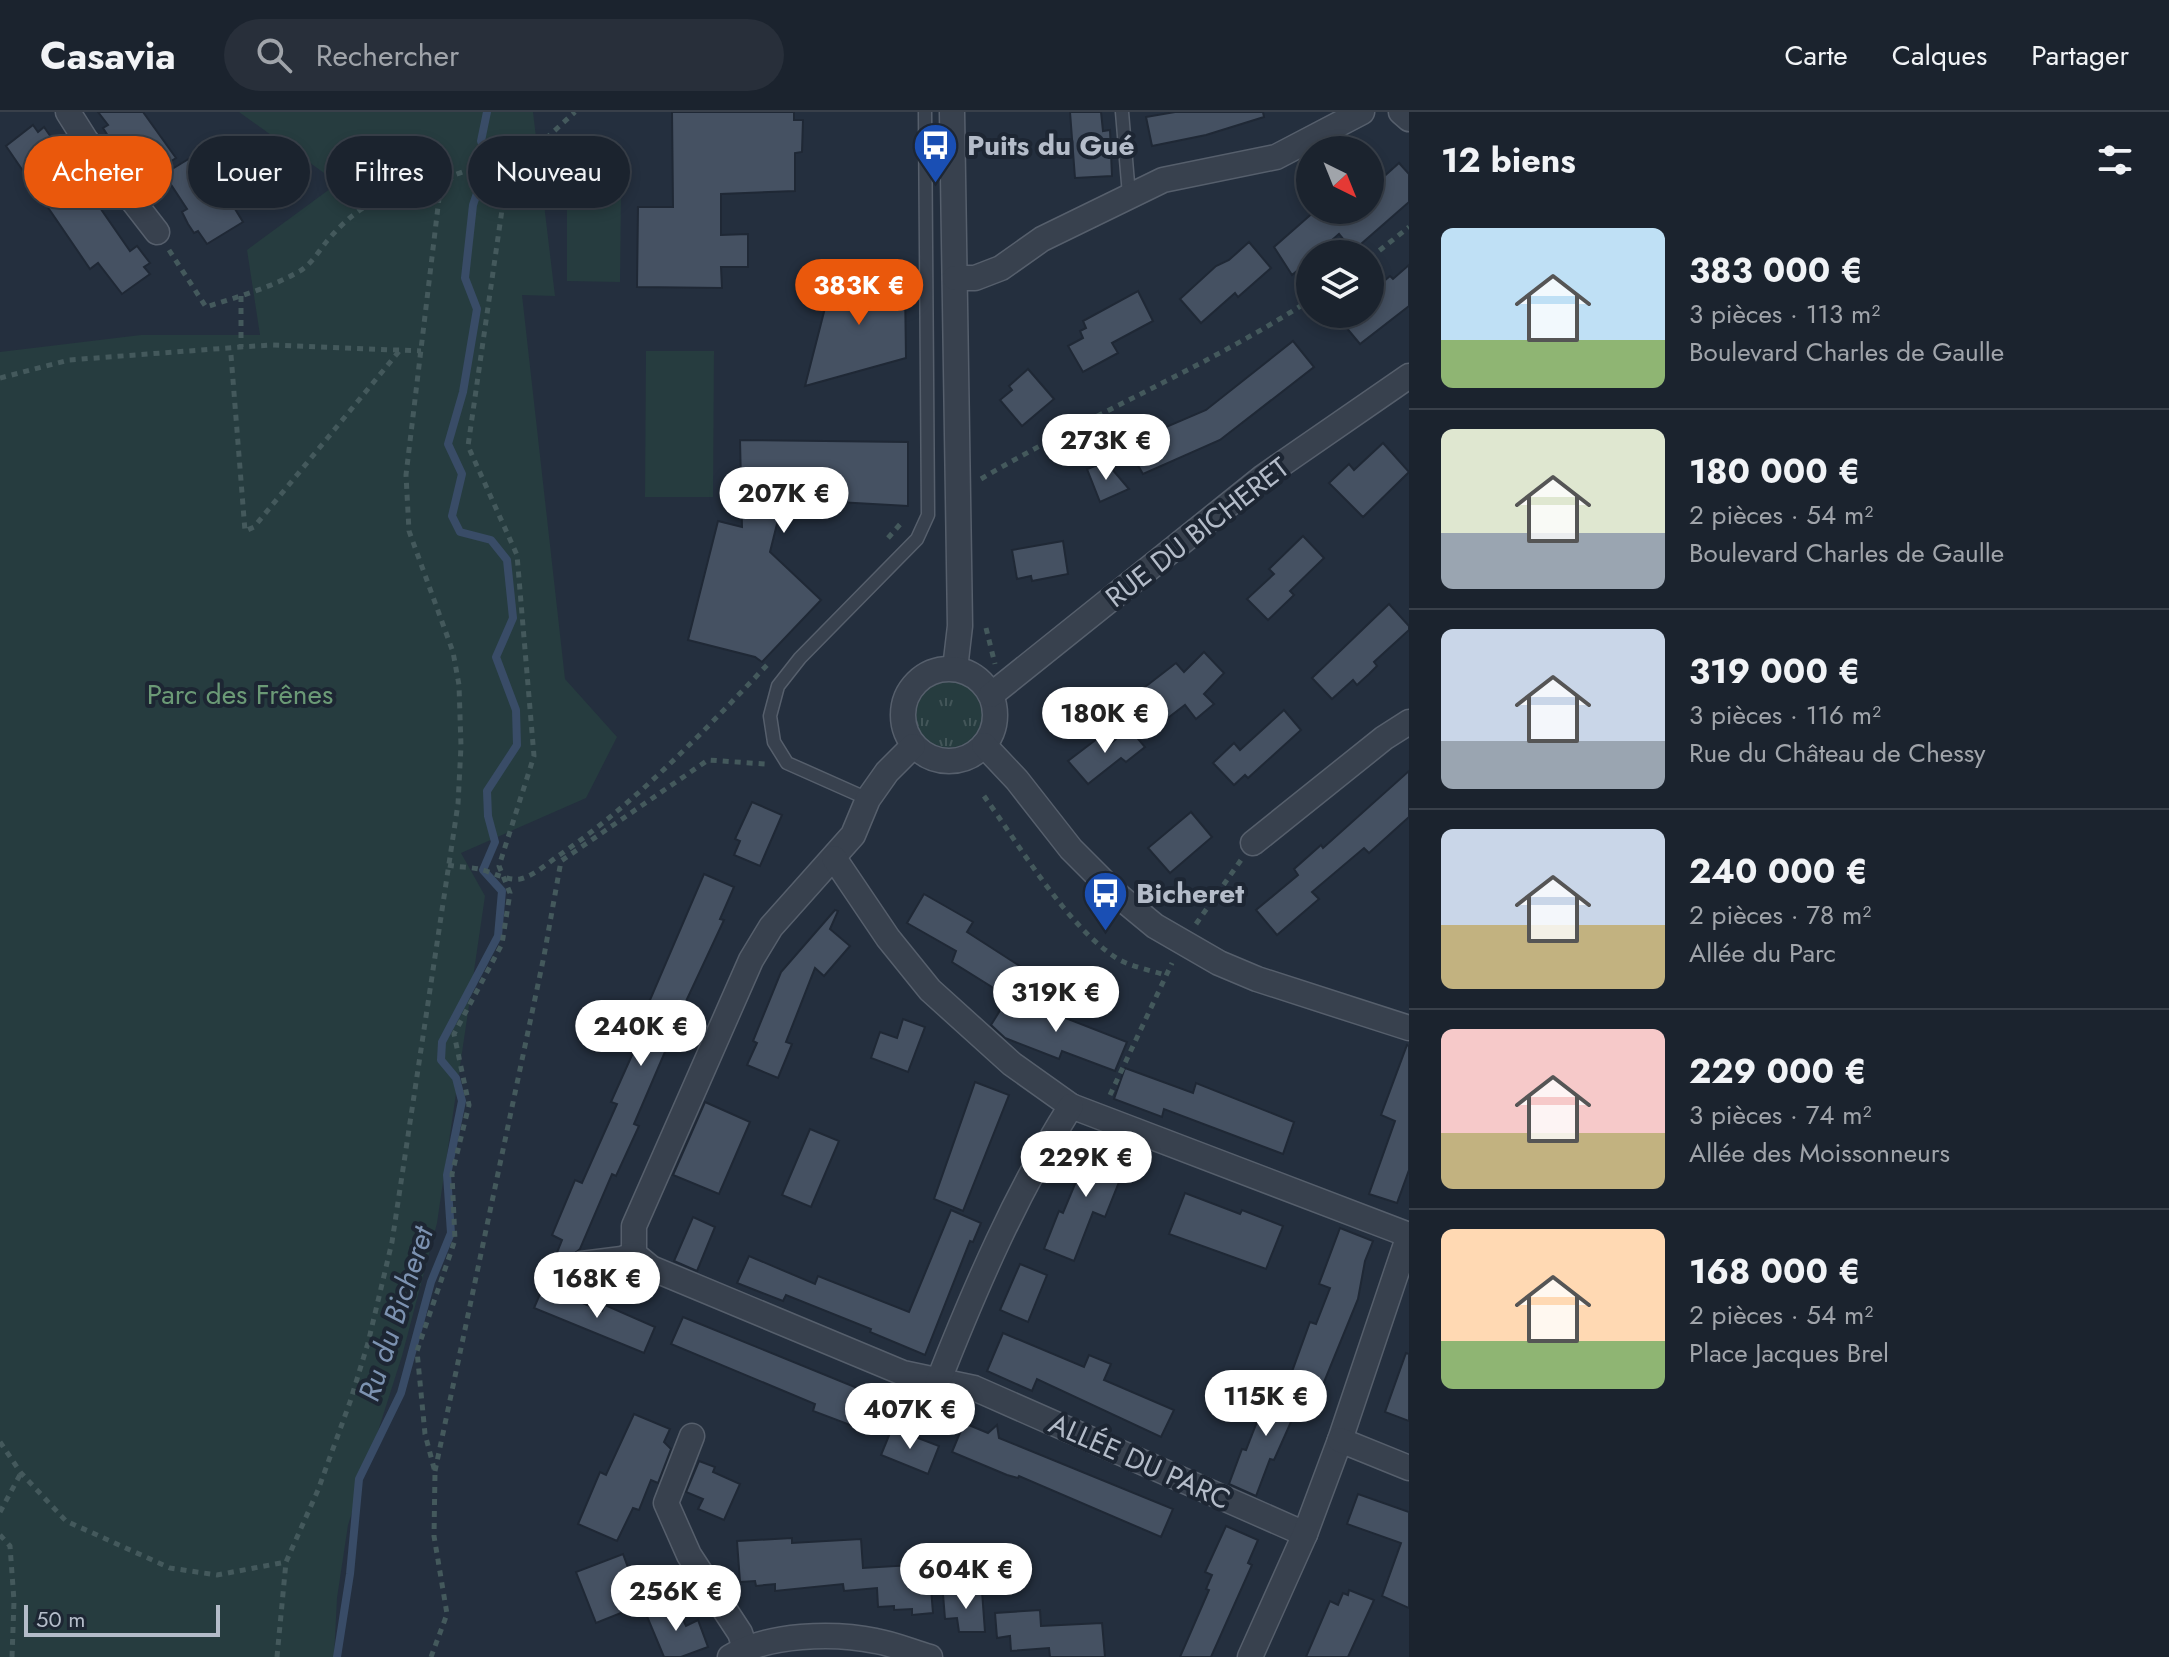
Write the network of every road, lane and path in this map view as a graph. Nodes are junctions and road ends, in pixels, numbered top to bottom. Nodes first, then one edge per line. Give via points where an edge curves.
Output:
1 (68, 112) edge
2 (575, 112) edge
3 (925, 112) edge
4 (952, 112) edge
5 (1122, 112) edge
6 (1362, 112) edge
7 (1401, 112) edge
8 (1409, 119) edge
9 (549, 136) edge
10 (1129, 195) junction
11 (363, 208) edge
12 (438, 208) edge
13 (502, 208) edge
14 (1409, 227) edge
15 (157, 232) joint
16 (1384, 247) edge
17 (955, 278) junction
18 (241, 296) junction
19 (1296, 309) edge
20 (241, 347) junction
21 (401, 349) junction
22 (421, 351) junction
23 (231, 355) dead end
24 (1409, 376) edge
25 (0, 378) edge
26 (959, 492) junction
27 (911, 512) dead end
28 (881, 545) dead end
29 (774, 658) dead end
30 (955, 669) junction
31 (991, 695) junction
32 (1409, 722) edge
33 (984, 745) junction
34 (913, 746) junction
35 (794, 766) junction
36 (984, 796) dead end
37 (868, 799) junction
38 (1253, 843) joint
39 (834, 858) junction
40 (448, 865) junction
41 (1183, 944) junction
42 (1165, 975) junction
43 (1409, 1028) edge
44 (1071, 1106) junction
45 (1101, 1116) junction
46 (1409, 1235) edge
47 (634, 1254) junction
48 (582, 1264) dead end
49 (943, 1370) junction
50 (692, 1436) dead end
51 (1340, 1440) junction
52 (0, 1442) edge
53 (1409, 1468) edge
54 (435, 1472) junction
55 (21, 1473) junction
56 (0, 1512) edge
57 (1305, 1534) junction
58 (0, 1535) edge
59 (286, 1562) junction
60 (738, 1652) edge
61 (429, 1656) edge
62 (12, 1657) edge
63 (277, 1657) edge
64 (930, 1657) edge
65 (1250, 1657) edge

1 - 15 street
2 - 9 path
3 - 35 lane via 928,515 917,539 778,686 770,716 774,742
4 - 17 street
5 - 10 lane
6 - 10 street via 1276,157 1163,180
7 - 8 street
10 - 17 street via 1042,239 1001,268 975,278
11 - 18 path via 301,271
12 - 22 path
13 - 54 path via 468,446 517,555 534,756 499,866 510,893 502,944 454,1034 469,1105 452,1174 455,1240 417,1351 425,1434
14 - 16 path
15 - 18 path via 206,307
17 - 26 street
18 - 20 path
19 - 26 path
20 - 21 path
20 - 25 path via 69,360
21 - 22 path
21 - 23 path via 254,527 245,531
22 - 40 path via 406,509 416,557 453,652 460,695 458,804
24 - 31 street, RUE DU BICHERET via 1263,477
26 - 30 street via 960,626
27 - 28 path
29 - 40 path via 694,743 590,833 523,878
30 - 31 street via 982,682
30 - 34 street via 920,678 908,693 902,711
31 - 33 street via 995,721
32 - 38 street
33 - 34 street via 969,758 949,762 930,758
33 - 41 street via 1115,893
34 - 37 street
35 - 37 lane
35 - 54 path via 708,760 561,861
36 - 42 path via 1097,945 1122,961
37 - 39 street via 853,835
38 - 41 path
39 - 44 street via 930,990 1012,1064
39 - 47 street via 771,927 751,960 634,1226
40 - 59 path via 386,1268 350,1402
41 - 42 path
41 - 43 street via 1257,979
42 - 45 path
44 - 45 street
44 - 49 street via 1031,1170 998,1238
45 - 46 street
46 - 51 street
47 - 48 street
47 - 49 street, ALLÉE DU PARC via 651,1268 903,1373
49 - 57 street, ALLÉE DU PARC
50 - 60 street via 666,1503 689,1555 740,1633
51 - 53 street
51 - 57 street
52 - 55 path
54 - 61 path via 434,1536 447,1614
55 - 56 path
55 - 59 path via 66,1521 170,1568 217,1575
57 - 65 street
58 - 62 path via 10,1546
59 - 63 path
60 - 64 street via 807,1636 875,1641

